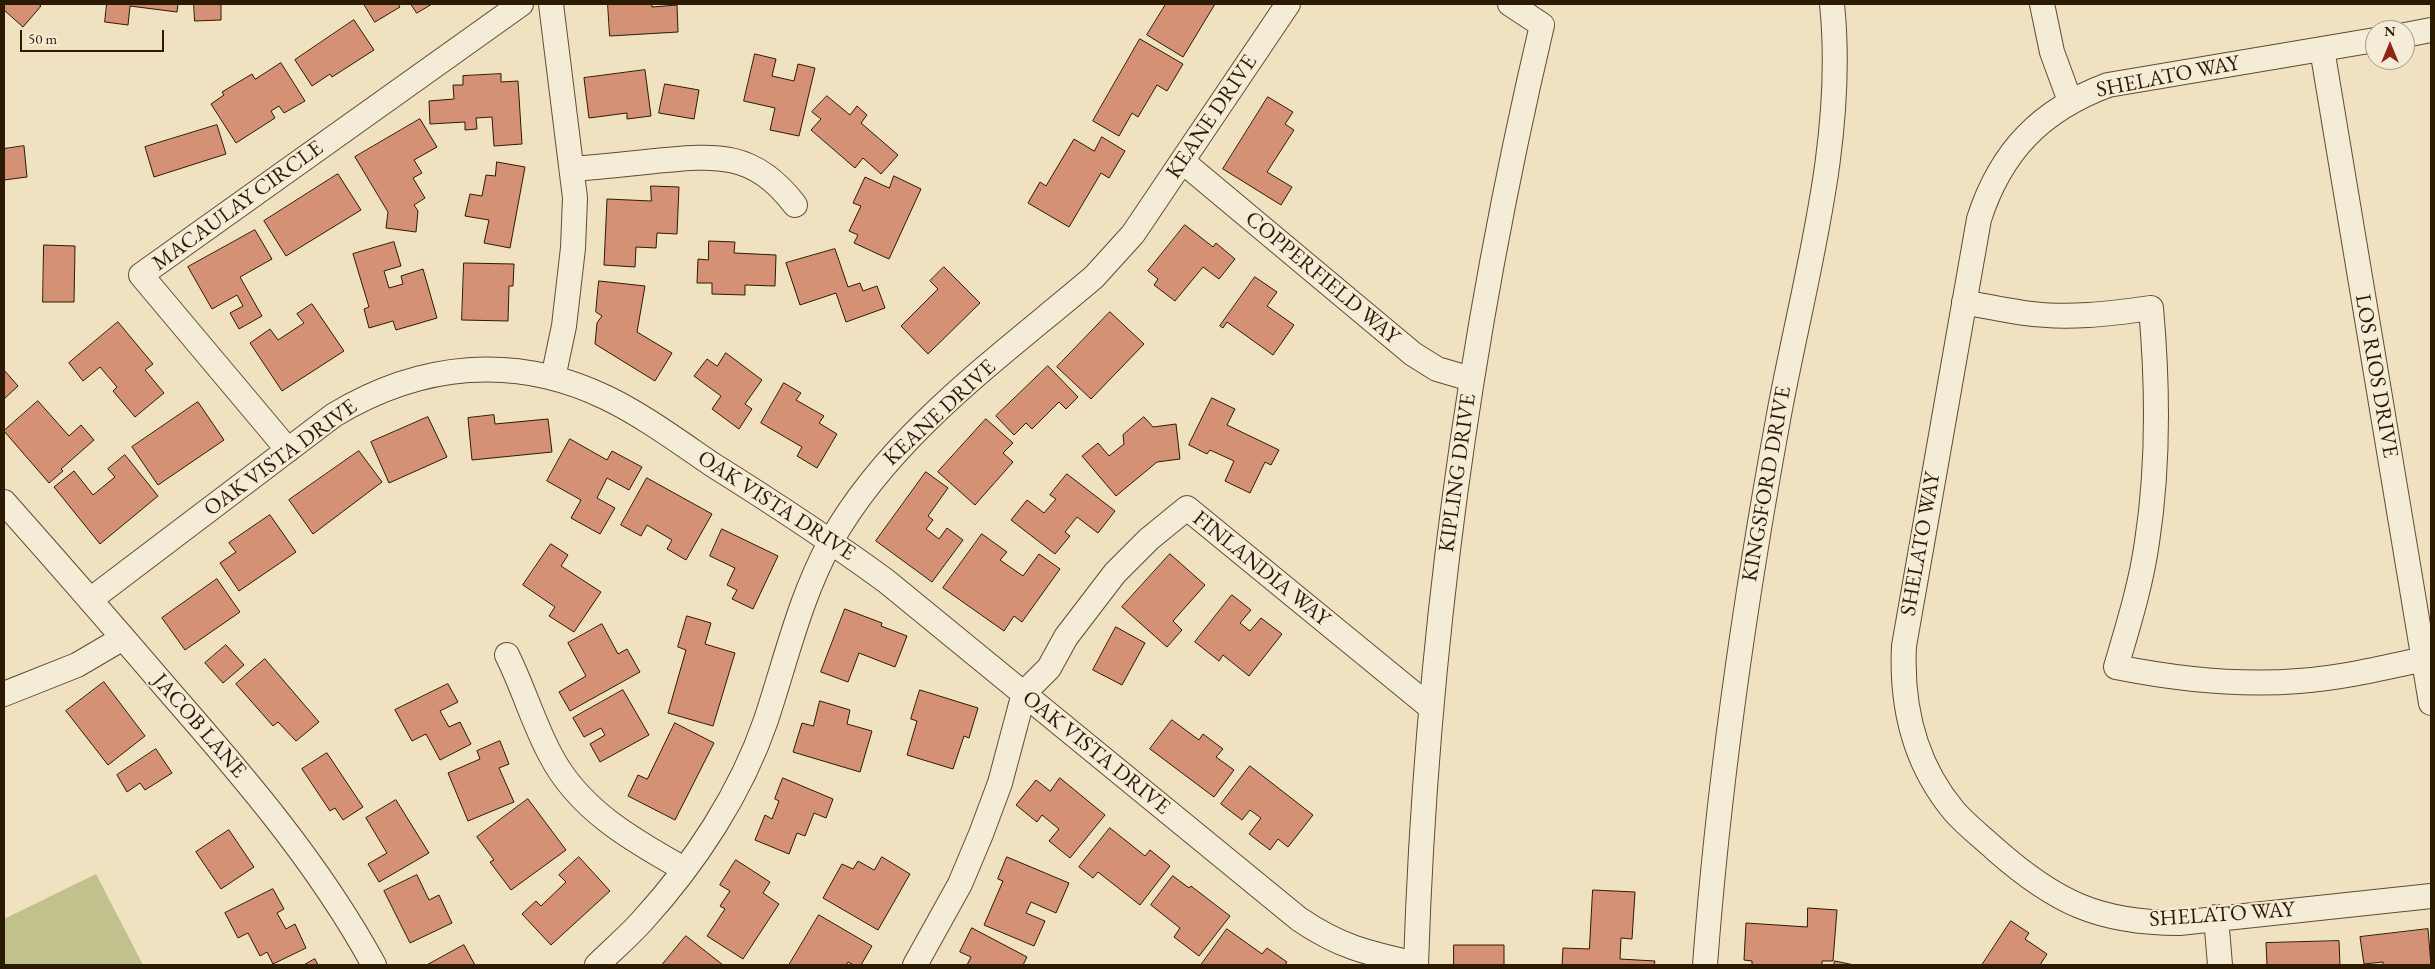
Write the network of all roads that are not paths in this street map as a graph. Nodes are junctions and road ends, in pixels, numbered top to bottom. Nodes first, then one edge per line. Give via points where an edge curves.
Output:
1 (521, 4) edge
2 (551, 4) edge
3 (1288, 4) edge
4 (1510, 4) edge
5 (1832, 4) edge
6 (2042, 4) edge
7 (2431, 30) edge
8 (2415, 33) edge
9 (2365, 42) edge
10 (2322, 49) junction
11 (2070, 101) junction
12 (1182, 161) junction
13 (572, 169) junction
14 (795, 205) dead end
15 (1964, 302) junction
16 (554, 378) junction
17 (1471, 379) junction
18 (288, 450) junction
19 (4, 502) edge
20 (831, 541) junction
21 (90, 600) junction
22 (123, 638) junction
23 (507, 655) dead end
24 (2424, 659) junction
25 (1024, 693) junction
26 (4, 694) edge
27 (2431, 703) edge
28 (1430, 708) junction
29 (684, 870) junction
30 (2431, 896) edge
31 (2216, 917) junction
32 (374, 965) edge
33 (596, 965) edge
34 (915, 965) edge
35 (1416, 965) edge
36 (1705, 965) edge
37 (2220, 965) edge

1 - 18 street, MACAULAY CIRCLE via 141,275
2 - 13 street
3 - 12 street, KEANE DRIVE
4 - 17 street, KIPLING DRIVE via 1542,25 1492,258
5 - 36 street, KINGSFORD DRIVE via 1836,65 1827,163 1816,236 1780,407 1750,574 1720,798
6 - 11 street via 2052,52
7 - 8 street
9 - 10 street, SHELATO WAY
10 - 11 street, SHELATO WAY via 2121,82
10 - 24 street, LOS RIOS DRIVE
11 - 15 street, SHELATO WAY via 2032,129 1999,170 1979,219
12 - 17 street, COPPERFIELD WAY via 1413,354 1437,369
12 - 20 street, KEANE DRIVE via 1120,249 1094,277 910,436 871,480
13 - 14 street via 706,156 732,160 769,178
13 - 16 street via 573,248
15 - 24 street via 2025,313 2066,316 2151,308 2157,413 2154,488 2136,599 2116,667 2209,681 2258,683 2340,676
15 - 31 street, SHELATO WAY via 1904,646 1905,705 1922,762 1937,788 1965,822 2023,874 2061,899 2119,919 2149,923
16 - 18 street, OAK VISTA DRIVE via 481,369 411,379 358,401
16 - 20 street, OAK VISTA DRIVE via 622,406
17 - 28 street, KIPLING DRIVE via 1454,493
18 - 21 street, OAK VISTA DRIVE
19 - 21 street, JACOB LANE
20 - 25 street, OAK VISTA DRIVE via 886,581
20 - 29 street, KEANE DRIVE via 796,621 765,722 749,761 719,818
21 - 22 street, JACOB LANE
22 - 26 street via 77,665
22 - 32 street, JACOB LANE via 243,775 289,834 331,894
23 - 29 street via 550,755 581,797 605,821 633,841
24 - 27 street, LOS RIOS DRIVE
25 - 28 street, FINLANDIA WAY via 1048,668 1072,629 1115,573 1149,539 1188,508
25 - 34 street, FINLANDIA WAY via 1000,783 981,834 960,884
25 - 35 street, OAK VISTA DRIVE via 1299,919 1338,943
28 - 35 street, KIPLING DRIVE
29 - 33 street, KEANE DRIVE via 642,921
30 - 31 street, SHELATO WAY
31 - 37 street

